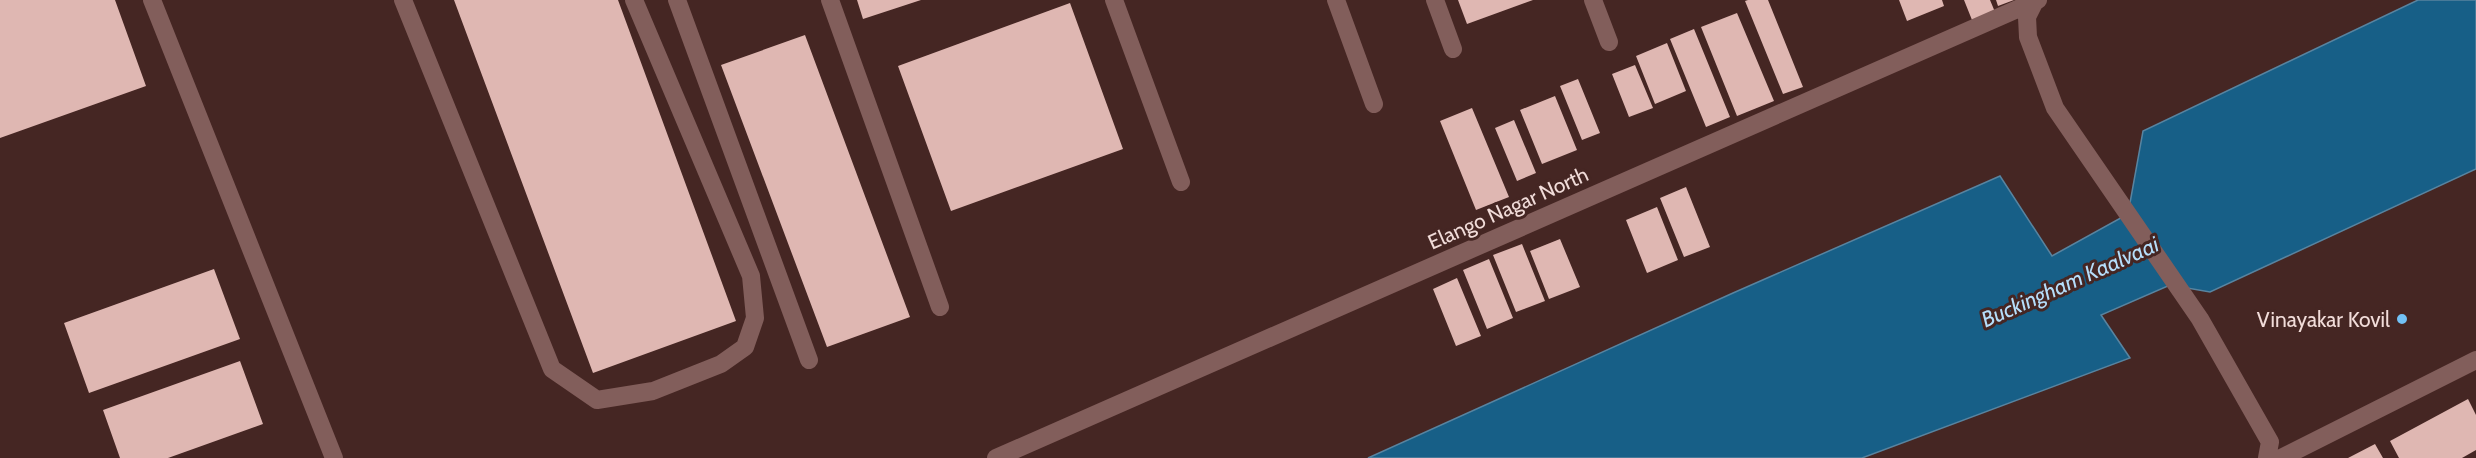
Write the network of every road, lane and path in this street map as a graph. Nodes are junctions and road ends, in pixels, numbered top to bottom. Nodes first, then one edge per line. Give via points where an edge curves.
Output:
1 (152, 0) edge
2 (403, 0) edge
3 (634, 0) edge
4 (677, 0) edge
5 (830, 0) edge
6 (1114, 0) edge
7 (1336, 0) edge
8 (1435, 0) edge
9 (1593, 0) edge
10 (2036, 1) edge
11 (1610, 42) dead end
12 (1454, 50) dead end
13 (1374, 104) dead end
14 (1181, 182) dead end
15 (940, 308) dead end
16 (809, 360) dead end
17 (2476, 360) edge
18 (334, 458) edge
19 (996, 458) edge
20 (2267, 458) edge
21 (2280, 458) edge

1 - 18 street
2 - 3 street via 552,369 597,400 653,391 721,364 745,346 755,318 751,276
4 - 16 street
5 - 15 street
6 - 14 street
7 - 13 street
8 - 12 street
9 - 11 street
10 - 19 street, Elango Nagar North
10 - 20 street via 2027,17 2028,37 2055,108 2200,319 2270,442
17 - 21 street

